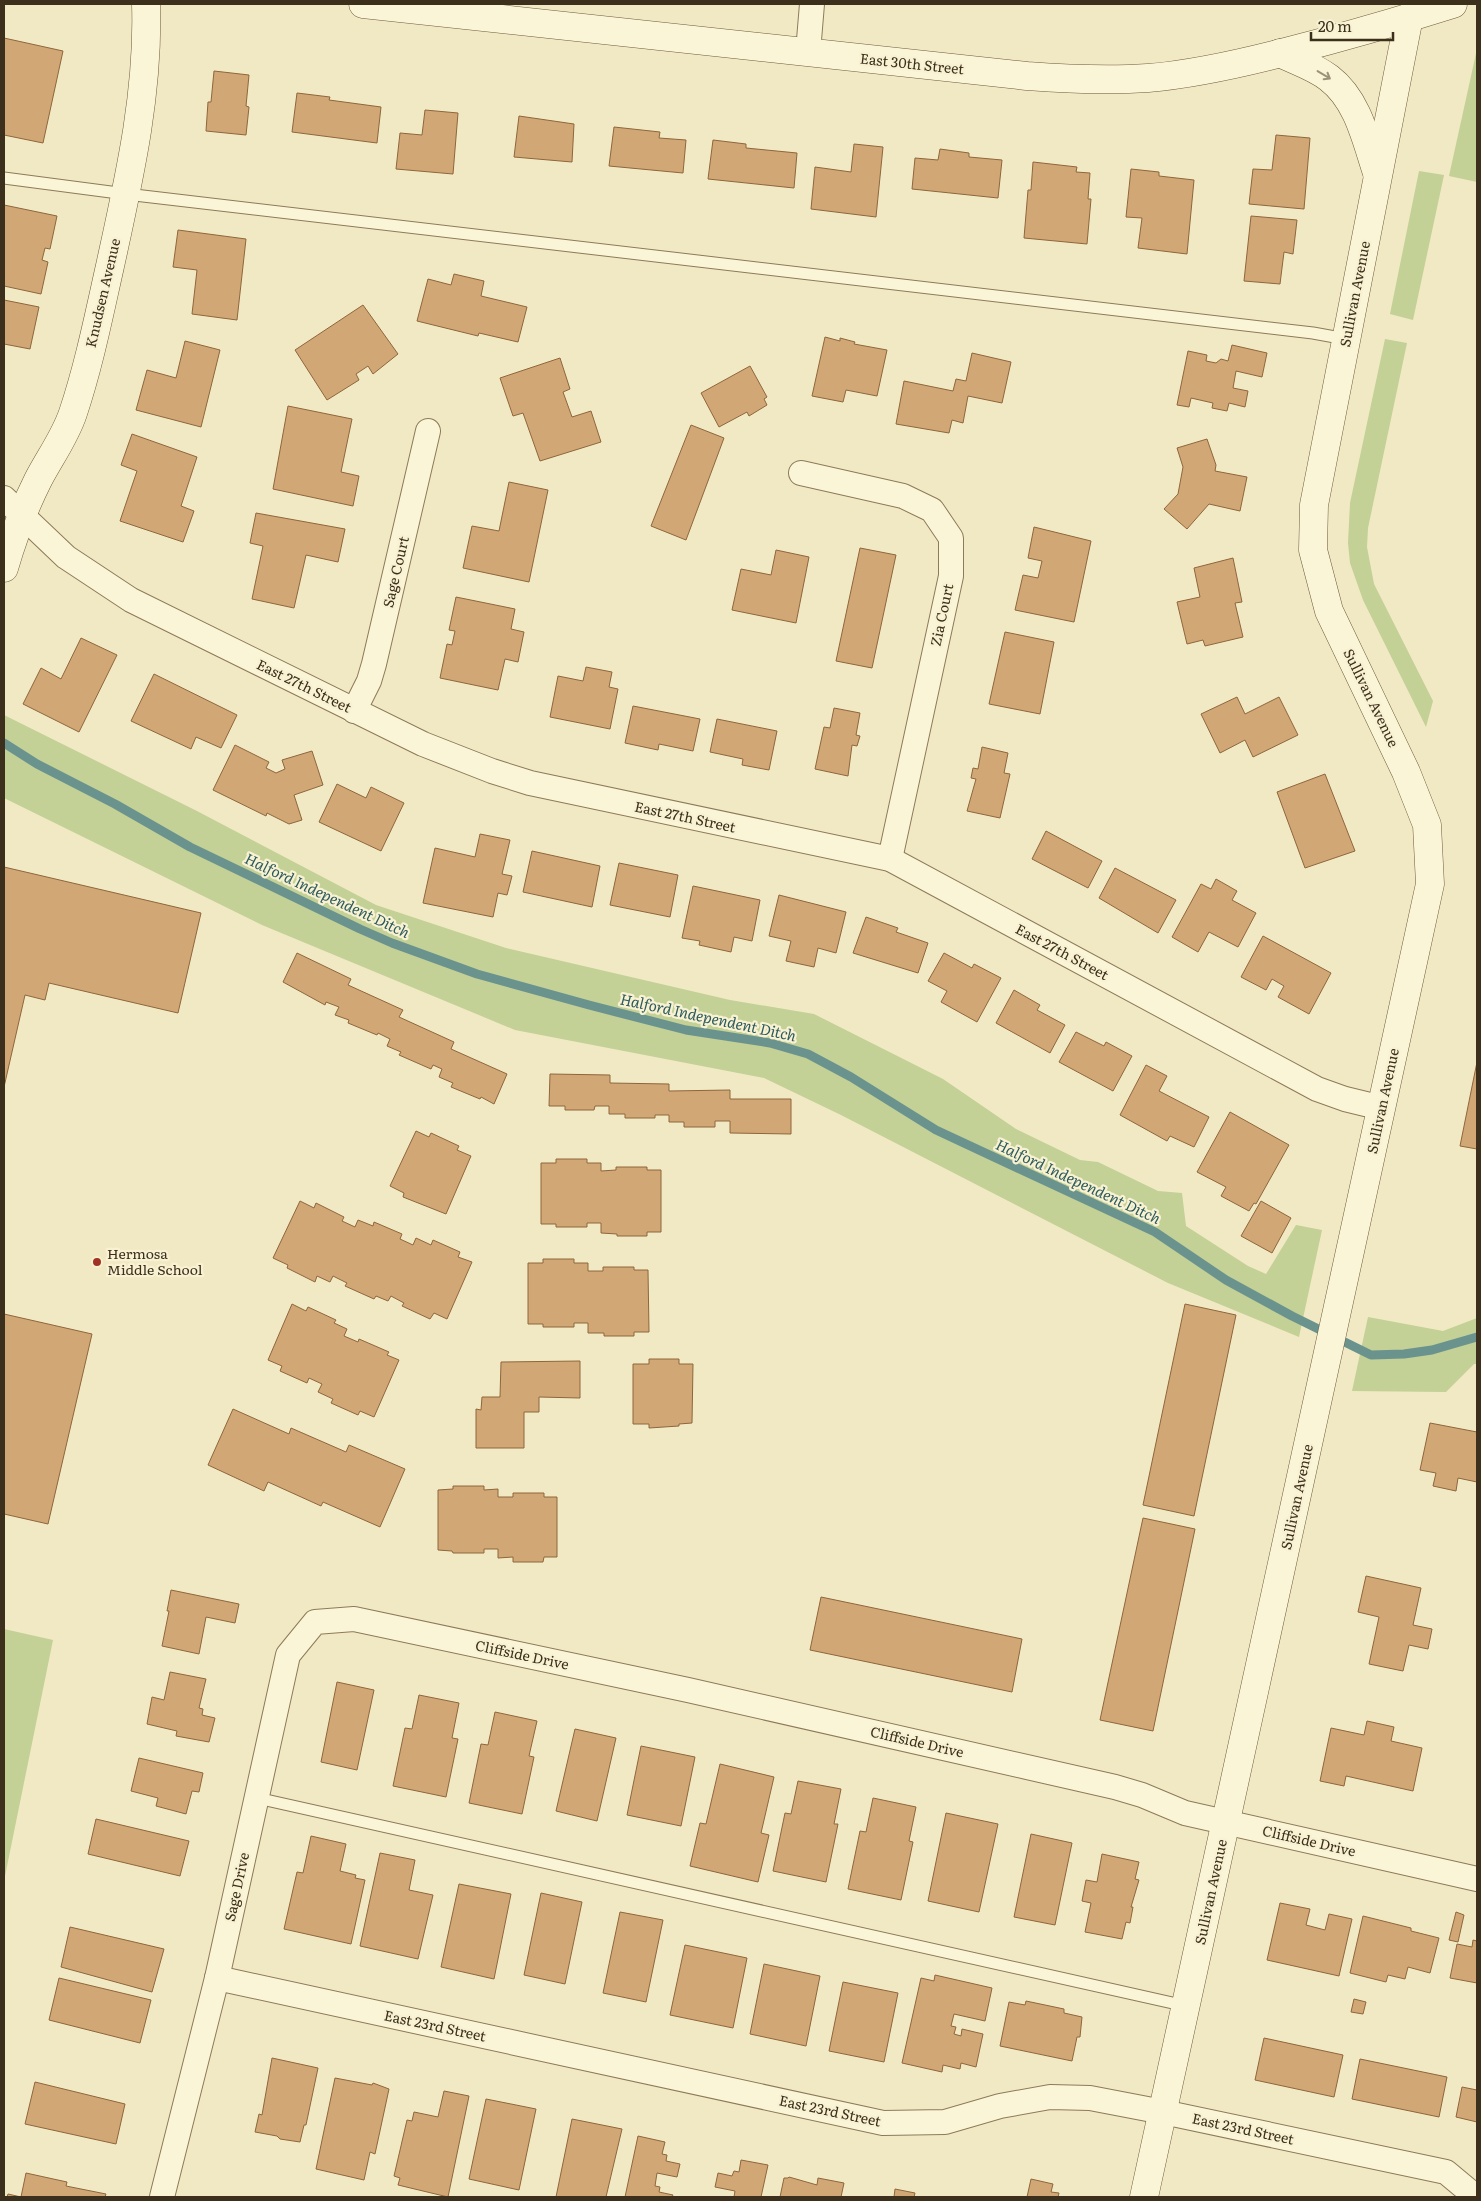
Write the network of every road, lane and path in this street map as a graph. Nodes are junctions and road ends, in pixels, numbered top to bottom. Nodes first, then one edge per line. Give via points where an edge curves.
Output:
1 (146, 4) edge
2 (363, 4) edge
3 (812, 4) edge
4 (1453, 4) edge
5 (1411, 10) edge
6 (808, 52) junction
7 (1280, 53) junction
8 (1378, 175) junction
9 (4, 178) edge
10 (126, 194) junction
11 (1346, 339) junction
12 (428, 431) dead end
13 (801, 473) dead end
14 (13, 506) edge
15 (4, 568) edge
16 (354, 711) junction
17 (890, 859) junction
18 (1382, 1108) junction
19 (354, 1619) joint
20 (257, 1798) junction
21 (1226, 1822) junction
22 (1477, 1879) edge
23 (217, 1978) junction
24 (1186, 2006) junction
25 (1163, 2112) junction
26 (162, 2197) edge
27 (1144, 2197) edge
28 (1476, 2197) edge

1 - 10 main road, Knudsen Avenue via 146,75
2 - 6 main road, East 30th Street
3 - 6 street
4 - 5 main road, East 30th Street
5 - 7 main road, East 30th Street via 1352,35
5 - 8 main road, Sullivan Avenue
6 - 7 main road, East 30th Street via 1027,76 1104,80 1193,72
7 -> 8 main road via 1328,77 1344,92 1355,110
8 - 11 main road, Sullivan Avenue
9 - 10 lane
10 - 11 lane
10 - 14 main road, Knudsen Avenue via 93,341 73,413 39,479
11 - 18 main road, Sullivan Avenue via 1314,505 1314,550 1329,611 1406,772 1427,825 1430,847 1427,904
12 - 16 street, Sage Court via 374,664
13 - 17 street, Zia Court via 903,496 932,510 951,538 951,576
14 - 15 main road, Knudsen Avenue
14 - 16 street, East 27th Street via 66,557 131,600
16 - 17 street, East 27th Street via 462,760 530,783
17 - 18 street, East 27th Street via 1317,1089
18 - 21 main road, Sullivan Avenue
19 - 20 street, Sage Drive via 315,1622 288,1654
19 - 21 street, Cliffside Drive via 688,1690 1115,1787 1185,1813
20 - 23 street, Sage Drive
20 - 24 lane
21 - 22 street, Cliffside Drive
21 - 24 main road, Sullivan Avenue
23 - 25 street, East 23rd Street via 884,2123 945,2122 1000,2106 1050,2097 1090,2098
23 - 26 street, Sage Drive
24 - 25 main road, Sullivan Avenue
25 - 27 main road, Sullivan Avenue
25 - 28 street, East 23rd Street via 1446,2172

